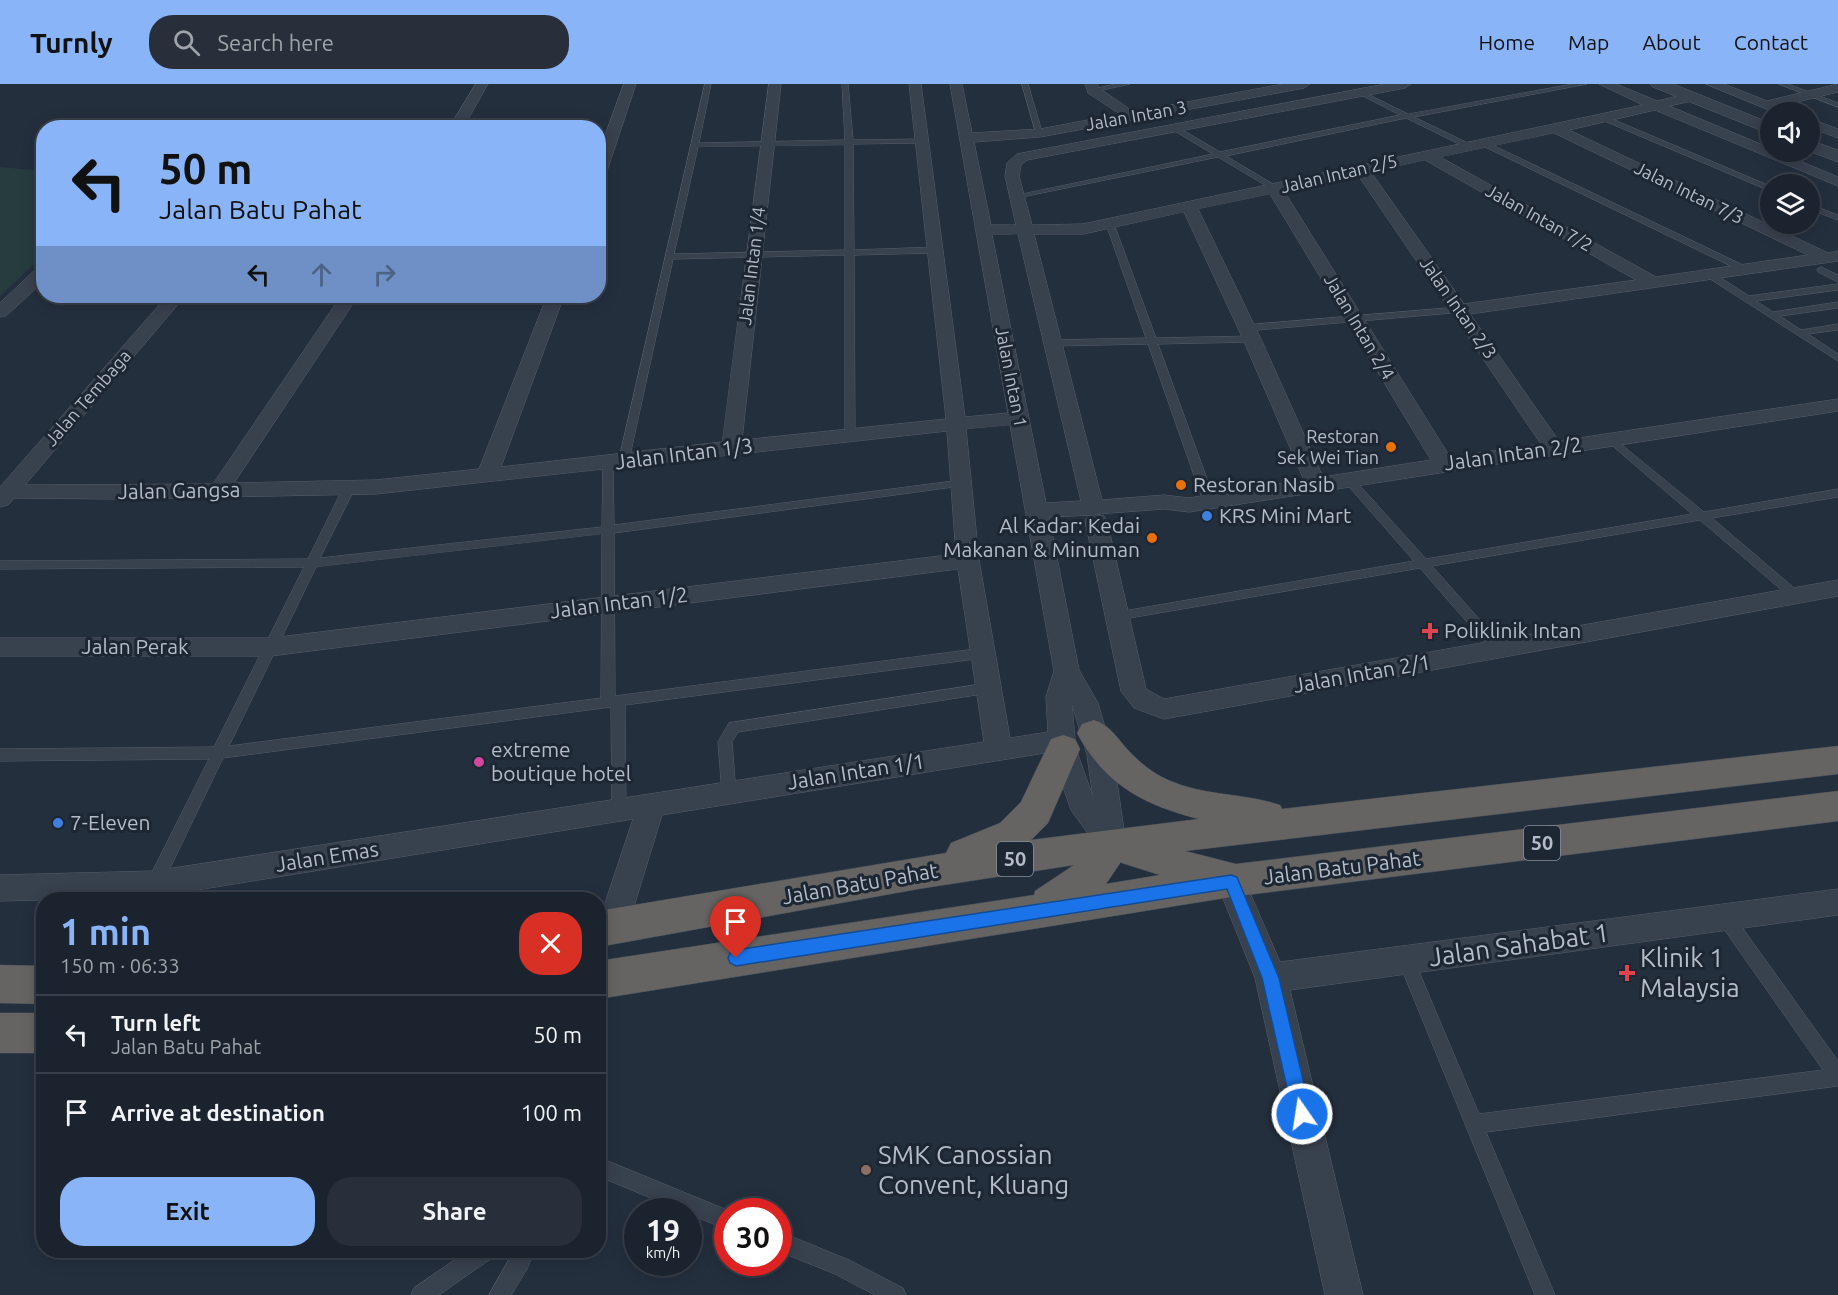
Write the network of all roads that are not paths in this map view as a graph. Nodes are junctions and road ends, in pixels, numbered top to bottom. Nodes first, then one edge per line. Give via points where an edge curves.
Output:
1 (482, 84) edge
2 (630, 84) edge
3 (708, 84) edge
4 (775, 84) edge
5 (845, 84) edge
6 (915, 84) edge
7 (956, 84) edge
8 (1025, 84) edge
9 (1127, 84) edge
10 (1304, 84) edge
11 (1405, 84) edge
12 (1584, 84) edge
13 (1605, 84) edge
14 (1659, 84) edge
15 (1712, 84) edge
16 (1782, 84) edge
17 (1275, 86) edge
18 (1092, 87) edge
19 (1838, 88) edge
20 (1359, 92) junction
21 (1810, 94) junction
22 (1691, 97) junction
23 (1778, 102) edge
24 (1760, 103) edge
25 (1657, 105) junction
26 (1838, 105) edge
27 (1408, 116) junction
28 (1133, 117) junction
29 (1605, 118) junction
30 (461, 120) edge
31 (1760, 125) edge
32 (1820, 127) edge
33 (1176, 128) junction
34 (1554, 128) junction
35 (1040, 133) junction
36 (1838, 134) edge
37 (966, 138) junction
38 (922, 141) junction
39 (849, 142) junction
40 (1484, 143) junction
41 (767, 144) junction
42 (696, 145) junction
43 (1467, 146) junction
44 (1820, 149) edge
45 (606, 154) edge
46 (1221, 154) junction
47 (1426, 155) junction
48 (1838, 156) edge
49 (1361, 168) junction
50 (1838, 182) edge
51 (1760, 185) edge
52 (1275, 189) junction
53 (1017, 196) junction
54 (1190, 207) junction
55 (1820, 211) edge
56 (1838, 218) edge
57 (1110, 224) junction
58 (984, 230) junction
59 (1026, 231) junction
60 (936, 250) junction
61 (850, 252) junction
62 (753, 256) junction
63 (668, 257) junction
64 (1828, 261) edge
65 (1742, 268) junction
66 (1707, 273) junction
67 (36, 278) edge
68 (1838, 279) edge
69 (1651, 281) junction
70 (1838, 287) edge
71 (1747, 299) junction
72 (170, 303) edge
73 (345, 303) edge
74 (552, 303) edge
75 (1838, 305) edge
76 (1460, 310) junction
77 (0, 312) edge
78 (1770, 315) junction
79 (1354, 319) junction
80 (1838, 327) edge
81 (1249, 333) junction
82 (1798, 333) junction
83 (1152, 341) junction
84 (1054, 342) junction
85 (1838, 358) edge
86 (1838, 405) edge
87 (1019, 418) junction
88 (956, 424) junction
89 (850, 434) junction
90 (1612, 440) junction
91 (731, 448) junction
92 (1554, 448) junction
93 (616, 461) junction
94 (1444, 465) junction
95 (487, 475) junction
96 (1348, 479) junction
97 (961, 483) junction
98 (1316, 484) junction
99 (349, 488) junction
100 (219, 490) junction
101 (1838, 493) edge
102 (4, 496) edge
103 (1199, 503) junction
104 (1095, 514) junction
105 (1702, 516) junction
106 (1038, 518) junction
107 (608, 530) junction
108 (968, 560) junction
109 (313, 563) junction
110 (1423, 564) junction
111 (0, 565) edge
112 (1838, 588) edge
113 (1796, 596) junction
114 (608, 604) junction
115 (1118, 616) junction
116 (0, 646) edge
117 (271, 646) junction
118 (1497, 649) junction
119 (983, 653) junction
120 (989, 688) junction
121 (613, 701) junction
122 (1073, 741) junction
123 (999, 749) junction
124 (217, 753) junction
125 (0, 755) edge
126 (1838, 760) edge
127 (729, 793) junction
128 (651, 806) junction
129 (1838, 806) edge
130 (619, 811) junction
131 (1302, 823) junction
132 (1112, 844) junction
133 (918, 873) junction
134 (1239, 881) junction
135 (154, 884) junction
136 (0, 888) edge
137 (1838, 902) edge
138 (1034, 911) junction
139 (1725, 917) junction
140 (606, 928) edge
141 (1406, 960) junction
142 (1271, 978) junction
143 (606, 979) edge
144 (0, 984) edge
145 (36, 985) edge
146 (0, 1033) edge
147 (36, 1033) edge
148 (1838, 1077) edge
149 (1474, 1124) junction
150 (606, 1169) edge
151 (714, 1214) edge
152 (792, 1247) edge
153 (475, 1258) edge
154 (521, 1258) edge
155 (421, 1295) edge
156 (499, 1295) edge
157 (896, 1295) edge
158 (1344, 1295) edge
159 (1545, 1295) edge

1 - 30 street
2 - 45 street
3 - 42 lane
4 - 41 street, Jalan Intan 1/4
5 - 39 lane
6 - 38 street
7 - 37 street, Jalan Intan 1
8 - 35 lane
9 - 18 lane
10 - 17 street, Jalan Intan 3
11 - 20 street
12 - 27 lane
13 - 25 street
14 - 22 street
15 - 24 street
16 - 21 lane
17 - 28 street, Jalan Intan 3
18 - 28 street
19 - 21 street
20 - 27 lane
20 - 33 street
21 - 23 street
21 - 26 lane
22 - 25 street, Jalan Intan 2/5
22 - 31 street
25 - 29 street, Jalan Intan 2/5
25 - 50 street
27 - 43 lane
27 - 46 lane
28 - 35 street, Jalan Intan 3
29 - 34 street, Jalan Intan 2/5
29 - 51 lane
32 - 36 street
33 - 46 lane
33 - 53 street via 1022,157 1014,164 1012,176
34 - 40 street, Jalan Intan 2/5
34 - 64 street, Jalan Intan 7/3
35 - 37 street, Jalan Intan 3
37 - 58 street, Jalan Intan 1
38 - 39 lane
38 - 60 street
39 - 41 lane
39 - 61 lane
40 - 43 street, Jalan Intan 2/5
40 - 65 lane
41 - 42 lane
41 - 62 street, Jalan Intan 1/4
42 - 63 lane
43 - 47 street, Jalan Intan 2/5
44 - 48 street
46 - 52 lane
46 - 53 lane
47 - 49 street, Jalan Intan 2/5
47 - 69 street, Jalan Intan 7/2
49 - 52 street, Jalan Intan 2/5
49 - 76 street, Jalan Intan 2/3
52 - 54 street, Jalan Intan 2/5
52 - 79 street, Jalan Intan 2/4
53 - 59 street
54 - 57 street, Jalan Intan 2/5
54 - 81 street
55 - 56 lane
57 - 59 street, Jalan Intan 2/5
57 - 83 lane
58 - 59 street, Jalan Intan 2/5
58 - 87 street, Jalan Intan 1
59 - 84 street
60 - 61 lane
60 - 88 street
61 - 62 lane
61 - 89 lane
62 - 63 lane
62 - 91 street, Jalan Intan 1/4
63 - 93 lane
64 - 65 street
64 - 68 lane
65 - 66 street
66 - 69 street
66 - 71 lane
67 - 77 street
69 - 76 street
70 - 71 lane
71 - 78 lane
72 - 102 street, Jalan Tembaga
73 - 100 street
74 - 95 street
75 - 78 lane
76 - 79 lane
76 - 92 street, Jalan Intan 2/3
78 - 82 lane
79 - 81 lane
79 - 94 street, Jalan Intan 2/4
80 - 82 lane
81 - 83 lane
81 - 98 street
82 - 85 lane
83 - 84 lane
83 - 103 lane
84 - 104 street
86 - 90 street, Jalan Intan 2/2
87 - 88 street, Jalan Intan 1/3
87 - 106 street, Jalan Intan 1
88 - 89 street, Jalan Intan 1/3
88 - 97 street
89 - 91 street, Jalan Intan 1/3
90 - 92 street, Jalan Intan 2/2
90 - 105 lane
91 - 93 street, Jalan Intan 1/3
92 - 94 street, Jalan Intan 2/2
93 - 95 street, Jalan Intan 1/3
93 - 107 lane
94 - 96 street, Jalan Intan 2/2
95 - 99 street, Jalan Intan 1/3
96 - 98 street, Jalan Intan 2/2
96 - 110 lane
97 - 107 lane
97 - 108 street
98 - 103 street, Jalan Intan 2/2
99 - 100 street, Jalan Gangsa
99 - 109 lane
100 - 102 street, Jalan Gangsa
101 - 105 lane
103 - 104 street, Jalan Intan 2/2 via 1172,515
104 - 106 street, Jalan Intan 2/2
104 - 115 street, Jalan Intan 2/1
105 - 110 lane
105 - 113 lane
106 - 122 street, Jalan Intan 1 via 1067,671 1059,697
107 - 109 lane
107 - 114 lane
108 - 114 street, Jalan Intan 1/2
108 - 119 street
109 - 111 lane
109 - 117 lane
110 - 115 lane
110 - 118 lane
112 - 113 street, Jalan Intan 2/1
113 - 118 street, Jalan Intan 2/1
114 - 117 street, Jalan Intan 1/2
114 - 121 lane
115 - 118 street, Jalan Intan 2/1 via 1134,691 1138,699 1164,709
116 - 117 street, Jalan Perak
117 - 124 lane
119 - 120 street
119 - 121 lane
120 - 123 street
120 - 127 lane via 734,727 725,742
121 - 124 lane
121 - 130 lane
122 - 123 street, Jalan Intan 1/1
122 - 131 highway via 1116,760 1143,783 1190,802
122 - 132 street, Jalan Intan 1 via 1081,802
122 - 133 highway via 1035,812 1013,834
123 - 127 street, Jalan Intan 1/1
124 - 125 lane
124 - 135 lane
126 - 131 highway, Jalan Batu Pahat / 50
127 - 128 street, Jalan Intan 1/1
128 - 130 street, Jalan Emas
128 - 140 street
129 - 134 highway, Jalan Batu Pahat / 50
130 - 135 street, Jalan Emas
131 - 132 highway, Jalan Batu Pahat / 50
132 - 133 highway, Jalan Batu Pahat / 50
132 - 134 highway
132 - 138 highway via 1081,885
133 - 140 highway, Jalan Batu Pahat / 50
134 - 138 highway, Jalan Batu Pahat / 50
134 - 142 street
135 - 136 street, Jalan Emas
137 - 139 street, Jalan Sahabat 1
138 - 143 highway, Jalan Batu Pahat / 50
139 - 141 street, Jalan Sahabat 1
139 - 148 lane
141 - 142 street, Jalan Sahabat 1
141 - 149 lane
142 - 158 street
144 - 145 highway
146 - 147 highway
148 - 149 lane
149 - 159 lane
150 - 151 lane
152 - 157 lane
153 - 155 lane
154 - 156 lane

